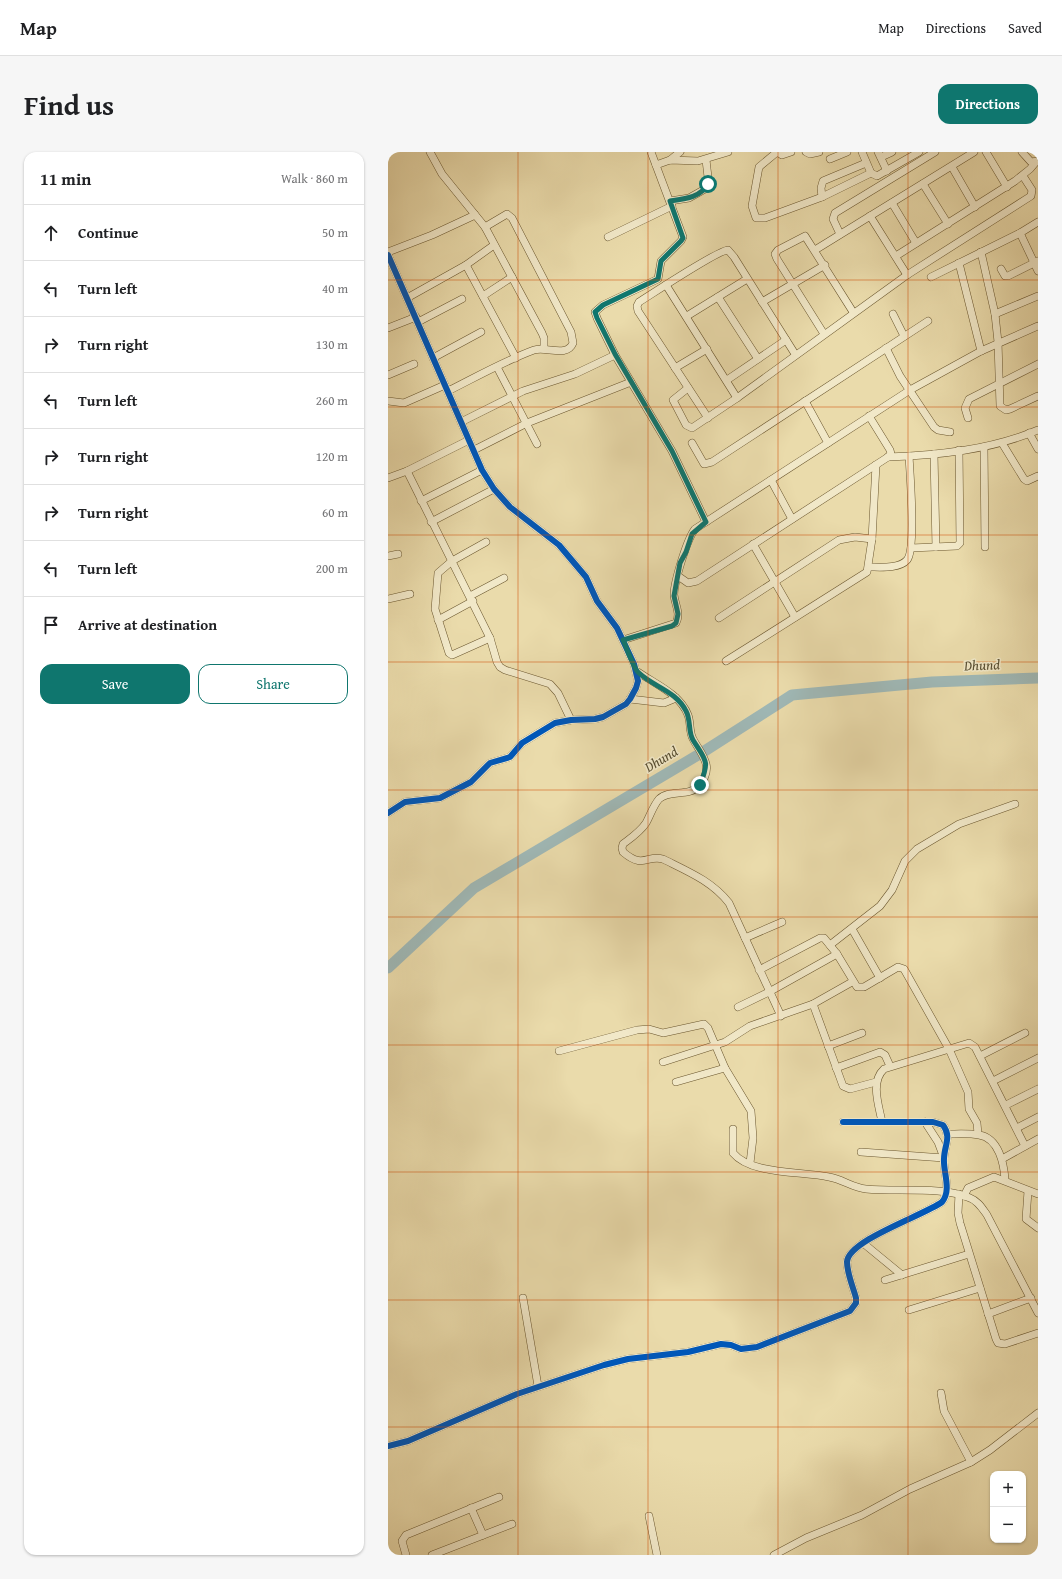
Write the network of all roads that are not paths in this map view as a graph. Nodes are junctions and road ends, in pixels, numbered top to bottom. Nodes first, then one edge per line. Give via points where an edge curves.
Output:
1 (430, 152) edge
2 (651, 152) edge
3 (680, 152) edge
4 (728, 152) edge
5 (791, 152) edge
6 (806, 152) edge
7 (819, 152) edge
8 (847, 152) edge
9 (862, 152) edge
10 (892, 152) edge
11 (919, 152) edge
12 (936, 152) edge
13 (974, 152) edge
14 (986, 152) edge
15 (1022, 152) edge
16 (880, 154) edge
17 (830, 159) dead end
18 (670, 160) junction
19 (706, 160) junction
20 (866, 162) junction
21 (1037, 162) edge
22 (656, 165) junction
23 (952, 167) junction
24 (887, 171) junction
25 (871, 173) junction
26 (1023, 176) junction
27 (923, 184) junction
28 (1007, 187) junction
29 (822, 197) junction
30 (892, 203) junction
31 (671, 204) junction
32 (975, 207) junction
33 (475, 215) junction
34 (870, 216) junction
35 (1038, 222) edge
36 (948, 224) junction
37 (484, 227) junction
38 (1020, 233) junction
39 (840, 234) junction
40 (608, 237) dead end
41 (916, 244) junction
42 (494, 245) junction
43 (815, 250) junction
44 (981, 252) junction
45 (388, 253) edge
46 (896, 256) junction
47 (1036, 262) edge
48 (959, 263) junction
49 (466, 265) junction
50 (825, 265) junction
51 (1001, 269) dead end
52 (1038, 271) edge
53 (907, 275) junction
54 (512, 277) junction
55 (931, 277) dead end
56 (747, 279) junction
57 (792, 283) junction
58 (666, 285) junction
59 (483, 296) junction
60 (1038, 296) edge
61 (718, 297) junction
62 (407, 298) junction
63 (462, 299) dead end
64 (762, 302) junction
65 (853, 312) junction
66 (893, 314) dead end
67 (995, 314) junction
68 (687, 316) junction
69 (417, 320) junction
70 (928, 321) dead end
71 (1038, 326) edge
72 (388, 328) edge
73 (481, 332) dead end
74 (824, 334) junction
75 (904, 336) junction
76 (786, 340) junction
77 (998, 342) junction
78 (886, 348) junction
79 (544, 349) junction
80 (707, 349) junction
81 (980, 351) junction
82 (615, 354) junction
83 (795, 354) junction
84 (433, 358) junction
85 (516, 358) junction
86 (758, 359) junction
87 (414, 364) dead end
88 (1038, 364) edge
89 (496, 367) junction
90 (675, 368) junction
91 (388, 375) edge
92 (726, 380) junction
93 (631, 382) junction
94 (999, 384) junction
95 (447, 388) junction
96 (688, 388) junction
97 (910, 390) junction
98 (512, 396) junction
99 (1038, 396) edge
100 (737, 398) junction
101 (388, 401) edge
102 (805, 402) junction
103 (869, 416) junction
104 (708, 418) junction
105 (968, 418) dead end
106 (461, 422) junction
107 (527, 424) junction
108 (1038, 430) edge
109 (950, 432) dead end
110 (1029, 434) junction
111 (469, 440) junction
112 (692, 443) dead end
113 (828, 443) junction
114 (1002, 443) junction
115 (538, 444) dead end
116 (984, 447) junction
117 (1038, 449) edge
118 (474, 450) junction
119 (959, 450) junction
120 (934, 454) junction
121 (909, 456) junction
122 (888, 457) junction
123 (876, 465) junction
124 (482, 470) junction
125 (407, 471) junction
126 (1038, 476) edge
127 (388, 478) edge
128 (771, 480) junction
129 (494, 489) junction
130 (421, 501) junction
131 (792, 519) junction
132 (431, 522) junction
133 (706, 522) junction
134 (872, 539) junction
135 (486, 542) dead end
136 (753, 544) junction
137 (936, 547) junction
138 (985, 547) dead end
139 (911, 548) junction
140 (398, 554) dead end
141 (388, 556) edge
142 (452, 561) junction
143 (869, 567) junction
144 (678, 576) junction
145 (504, 578) dead end
146 (774, 581) junction
147 (410, 594) dead end
148 (388, 599) edge
149 (472, 599) junction
150 (795, 617) junction
151 (719, 618) dead end
152 (438, 620) junction
153 (490, 638) junction
154 (623, 640) junction
155 (726, 661) dead end
156 (638, 672) junction
157 (676, 698) junction
158 (630, 699) junction
159 (571, 720) junction
160 (1015, 804) dead end
161 (388, 814) edge
162 (782, 922) dead end
163 (852, 929) junction
164 (746, 938) junction
165 (830, 945) junction
166 (837, 954) junction
167 (759, 970) junction
168 (880, 978) junction
169 (852, 982) junction
170 (769, 992) junction
171 (813, 1004) junction
172 (738, 1007) dead end
173 (781, 1016) junction
174 (862, 1033) dead end
175 (1025, 1033) dead end
176 (715, 1046) junction
177 (828, 1046) junction
178 (949, 1049) junction
179 (558, 1051) dead end
180 (980, 1056) junction
181 (1038, 1058) edge
182 (662, 1062) dead end
183 (890, 1066) junction
184 (725, 1068) junction
185 (836, 1068) junction
186 (993, 1081) junction
187 (676, 1082) dead end
188 (876, 1082) junction
189 (1038, 1089) edge
190 (1006, 1105) junction
191 (1038, 1117) edge
192 (844, 1122) dead end
193 (882, 1122) junction
194 (926, 1122) junction
195 (1017, 1128) junction
196 (732, 1129) dead end
197 (947, 1134) junction
198 (978, 1134) junction
199 (1038, 1139) edge
200 (1025, 1146) junction
201 (861, 1152) dead end
202 (944, 1158) junction
203 (1002, 1159) junction
204 (750, 1163) junction
205 (1005, 1180) junction
206 (946, 1188) junction
207 (1028, 1191) junction
208 (964, 1192) junction
209 (1038, 1194) edge
210 (1038, 1228) edge
211 (863, 1243) junction
212 (969, 1254) junction
213 (902, 1275) junction
214 (885, 1280) dead end
215 (980, 1288) junction
216 (522, 1298) dead end
217 (1031, 1298) junction
218 (909, 1310) dead end
219 (1038, 1313) edge
220 (988, 1314) junction
221 (1038, 1333) edge
222 (538, 1386) junction
223 (942, 1393) dead end
224 (1038, 1413) edge
225 (388, 1446) edge
226 (971, 1462) junction
227 (499, 1497) dead end
228 (471, 1508) junction
229 (649, 1516) dead end
230 (512, 1524) dead end
231 (483, 1535) junction
232 (406, 1555) edge
233 (432, 1555) edge
234 (658, 1555) edge
235 (774, 1555) edge

1 - 33 street via 445,178
2 - 22 street
3 - 18 street
4 - 19 street
5 - 29 street via 782,155 777,152 759,167 752,202 754,215 759,219 765,218
6 - 7 street
8 - 17 street
9 - 20 street
10 - 16 street
11 - 24 street
12 - 39 street via 835,213 833,219
13 - 23 street
14 - 28 street
15 - 21 street via 1031,162
16 - 24 street
18 - 19 street
18 - 22 street
19 - 31 street via 708,177 705,189
20 - 25 street
20 - 29 street via 823,181
21 - 26 street
22 - 31 street
23 - 27 street
23 - 32 street
24 - 25 street via 877,176
25 - 29 street
26 - 28 street
26 - 53 street via 1032,190 1031,196
27 - 30 street
27 - 36 street
28 - 32 street
30 - 34 street
30 - 41 street
31 - 40 street
31 - 82 street via 683,238 661,261 658,279 603,305 595,312
32 - 36 street
33 - 37 street
33 - 45 street
34 - 39 street
34 - 46 street
35 - 38 street
36 - 41 street
37 - 42 street
37 - 79 street via 507,214 512,218 571,332 574,343 570,348 560,351
38 - 44 street
38 - 47 street
39 - 43 street
41 - 46 street
42 - 49 street
42 - 54 street
43 - 50 street
43 - 57 street via 805,236 775,254
44 - 48 street
44 - 67 street
45 - 62 street
46 - 53 street
47 - 51 street via 1008,276 1005,276
47 - 52 street
48 - 55 street
48 - 81 street
49 - 59 street
49 - 62 street
50 - 57 street
50 - 65 street
53 - 65 street
54 - 59 street
54 - 79 street via 544,338
56 - 58 street via 731,253 724,250
56 - 61 street
56 - 64 street
57 - 64 street
57 - 74 street
58 - 68 street
58 - 90 street via 639,302 637,306
59 - 85 street
60 - 67 street
61 - 68 street
61 - 86 street
62 - 69 street
63 - 69 street
64 - 76 street
65 - 74 street
66 - 75 street
67 - 77 street
68 - 80 street
69 - 72 street
69 - 84 street
70 - 75 street
71 - 77 street
73 - 84 street
74 - 83 street
75 - 78 street
76 - 83 street
76 - 86 street
77 - 81 street
77 - 94 street
78 - 97 street
78 - 102 street
79 - 85 street
80 - 90 street
80 - 92 street
81 - 97 street
82 - 93 street
82 - 98 street via 575,374
83 - 100 street
84 - 95 street
85 - 89 street
86 - 92 street
87 - 91 street
88 - 94 street
89 - 95 street
89 - 98 street
90 - 96 street
92 - 100 street
93 - 107 street
93 - 133 street via 672,451
94 - 99 street via 1000,406 1006,410
94 - 105 street via 969,399 965,408
95 - 101 street via 404,403
95 - 106 street
96 - 104 street
96 - 104 street via 673,400 686,425 692,428
97 - 103 street
97 - 109 street via 934,427
98 - 106 street
98 - 107 street
100 - 104 street
102 - 112 street via 707,464 701,461
102 - 113 street
103 - 113 street
103 - 122 street via 889,447 891,454
106 - 111 street
107 - 115 street
107 - 118 street
108 - 110 street
110 - 114 street
110 - 117 street
111 - 118 street
111 - 125 street
113 - 128 street
114 - 116 street
114 - 126 street via 1024,479 1027,481
116 - 119 street
116 - 138 street
118 - 124 street
119 - 120 street
119 - 137 street via 961,539 957,546
120 - 121 street
120 - 137 street
121 - 122 street
121 - 139 street
122 - 123 street
123 - 131 street
123 - 134 street
124 - 129 street
124 - 130 street
125 - 127 street
125 - 130 street
128 - 131 street
128 - 133 street
129 - 132 street
129 - 154 street via 510,508 566,552 586,577 597,601 613,621
130 - 132 street
131 - 136 street
132 - 142 street
133 - 144 street via 692,534 680,563
134 - 143 street
134 - 146 street via 855,537 839,540
135 - 142 street
136 - 144 street via 697,581 688,583
136 - 146 street
137 - 139 street
139 - 143 street via 907,560 902,564
140 - 141 street
142 - 149 street
142 - 152 street via 437,577 434,603
143 - 150 street via 863,575
144 - 154 street via 674,596 678,614 676,623
145 - 149 street
146 - 150 street
146 - 151 street
147 - 148 street
149 - 152 street
149 - 153 street
150 - 155 street
152 - 153 street via 449,653 452,655
153 - 159 street via 500,667 550,684 558,693
154 - 156 street
156 - 157 street
156 - 158 street via 636,688
157 - 158 street via 664,703
157 - 164 street via 686,710 691,734 703,752 705,772 700,785 696,788 660,799 642,827 623,844 623,852 640,862 663,859 717,889 729,903
158 - 159 street via 603,717
159 - 161 street via 548,727 522,743 510,757 490,763 471,782 440,798 405,802
160 - 163 street via 959,824 917,849 905,861 892,890 880,906
162 - 164 street
163 - 165 street
163 - 168 street
164 - 167 street
165 - 166 street
165 - 167 street via 824,938 820,938
166 - 169 street
166 - 170 street
167 - 170 street
168 - 169 street via 860,988
168 - 178 street via 898,968 904,969
169 - 171 street
170 - 172 street
170 - 173 street
171 - 173 street
171 - 177 street
173 - 176 street via 750,1026
174 - 177 street
175 - 180 street
176 - 179 street via 708,1028 704,1024 699,1024 663,1032 637,1030
176 - 182 street
176 - 184 street
177 - 185 street
178 - 180 street via 969,1043 976,1047
178 - 183 street
178 - 198 street via 968,1092 969,1109 977,1123
180 - 186 street
181 - 186 street
183 - 185 street via 885,1055 880,1052
183 - 188 street via 880,1072
184 - 187 street
184 - 204 street via 751,1112 753,1138
185 - 188 street via 846,1089
186 - 190 street
188 - 193 street
189 - 190 street
190 - 195 street
191 - 195 street
192 - 193 street
193 - 194 street
194 - 197 street via 943,1125
194 - 202 street
195 - 200 street
196 - 204 street via 733,1152 737,1157
197 - 198 street
197 - 202 street
198 - 203 street via 989,1139
199 - 200 street
200 - 203 street
201 - 202 street
202 - 206 street
203 - 205 street
204 - 206 street via 773,1171 828,1176 858,1188
205 - 207 street
205 - 208 street via 994,1177
206 - 208 street
206 - 211 street via 945,1198 938,1206
207 - 209 street
207 - 210 street via 1026,1219
208 - 212 street via 958,1213
208 - 217 street via 977,1202 987,1215
211 - 213 street
211 - 222 street via 848,1255 856,1303 842,1314 757,1347 741,1349 721,1344 688,1352 628,1359
212 - 213 street
212 - 215 street
213 - 214 street
215 - 218 street
215 - 220 street
216 - 222 street
217 - 219 street
217 - 220 street
220 - 221 street via 996,1339 1001,1344
222 - 225 street via 408,1441
223 - 226 street via 944,1411
224 - 226 street
226 - 235 street via 910,1488 862,1515 806,1538
227 - 228 street
228 - 231 street
228 - 232 street via 406,1535 402,1541
229 - 234 street
230 - 231 street
231 - 233 street

